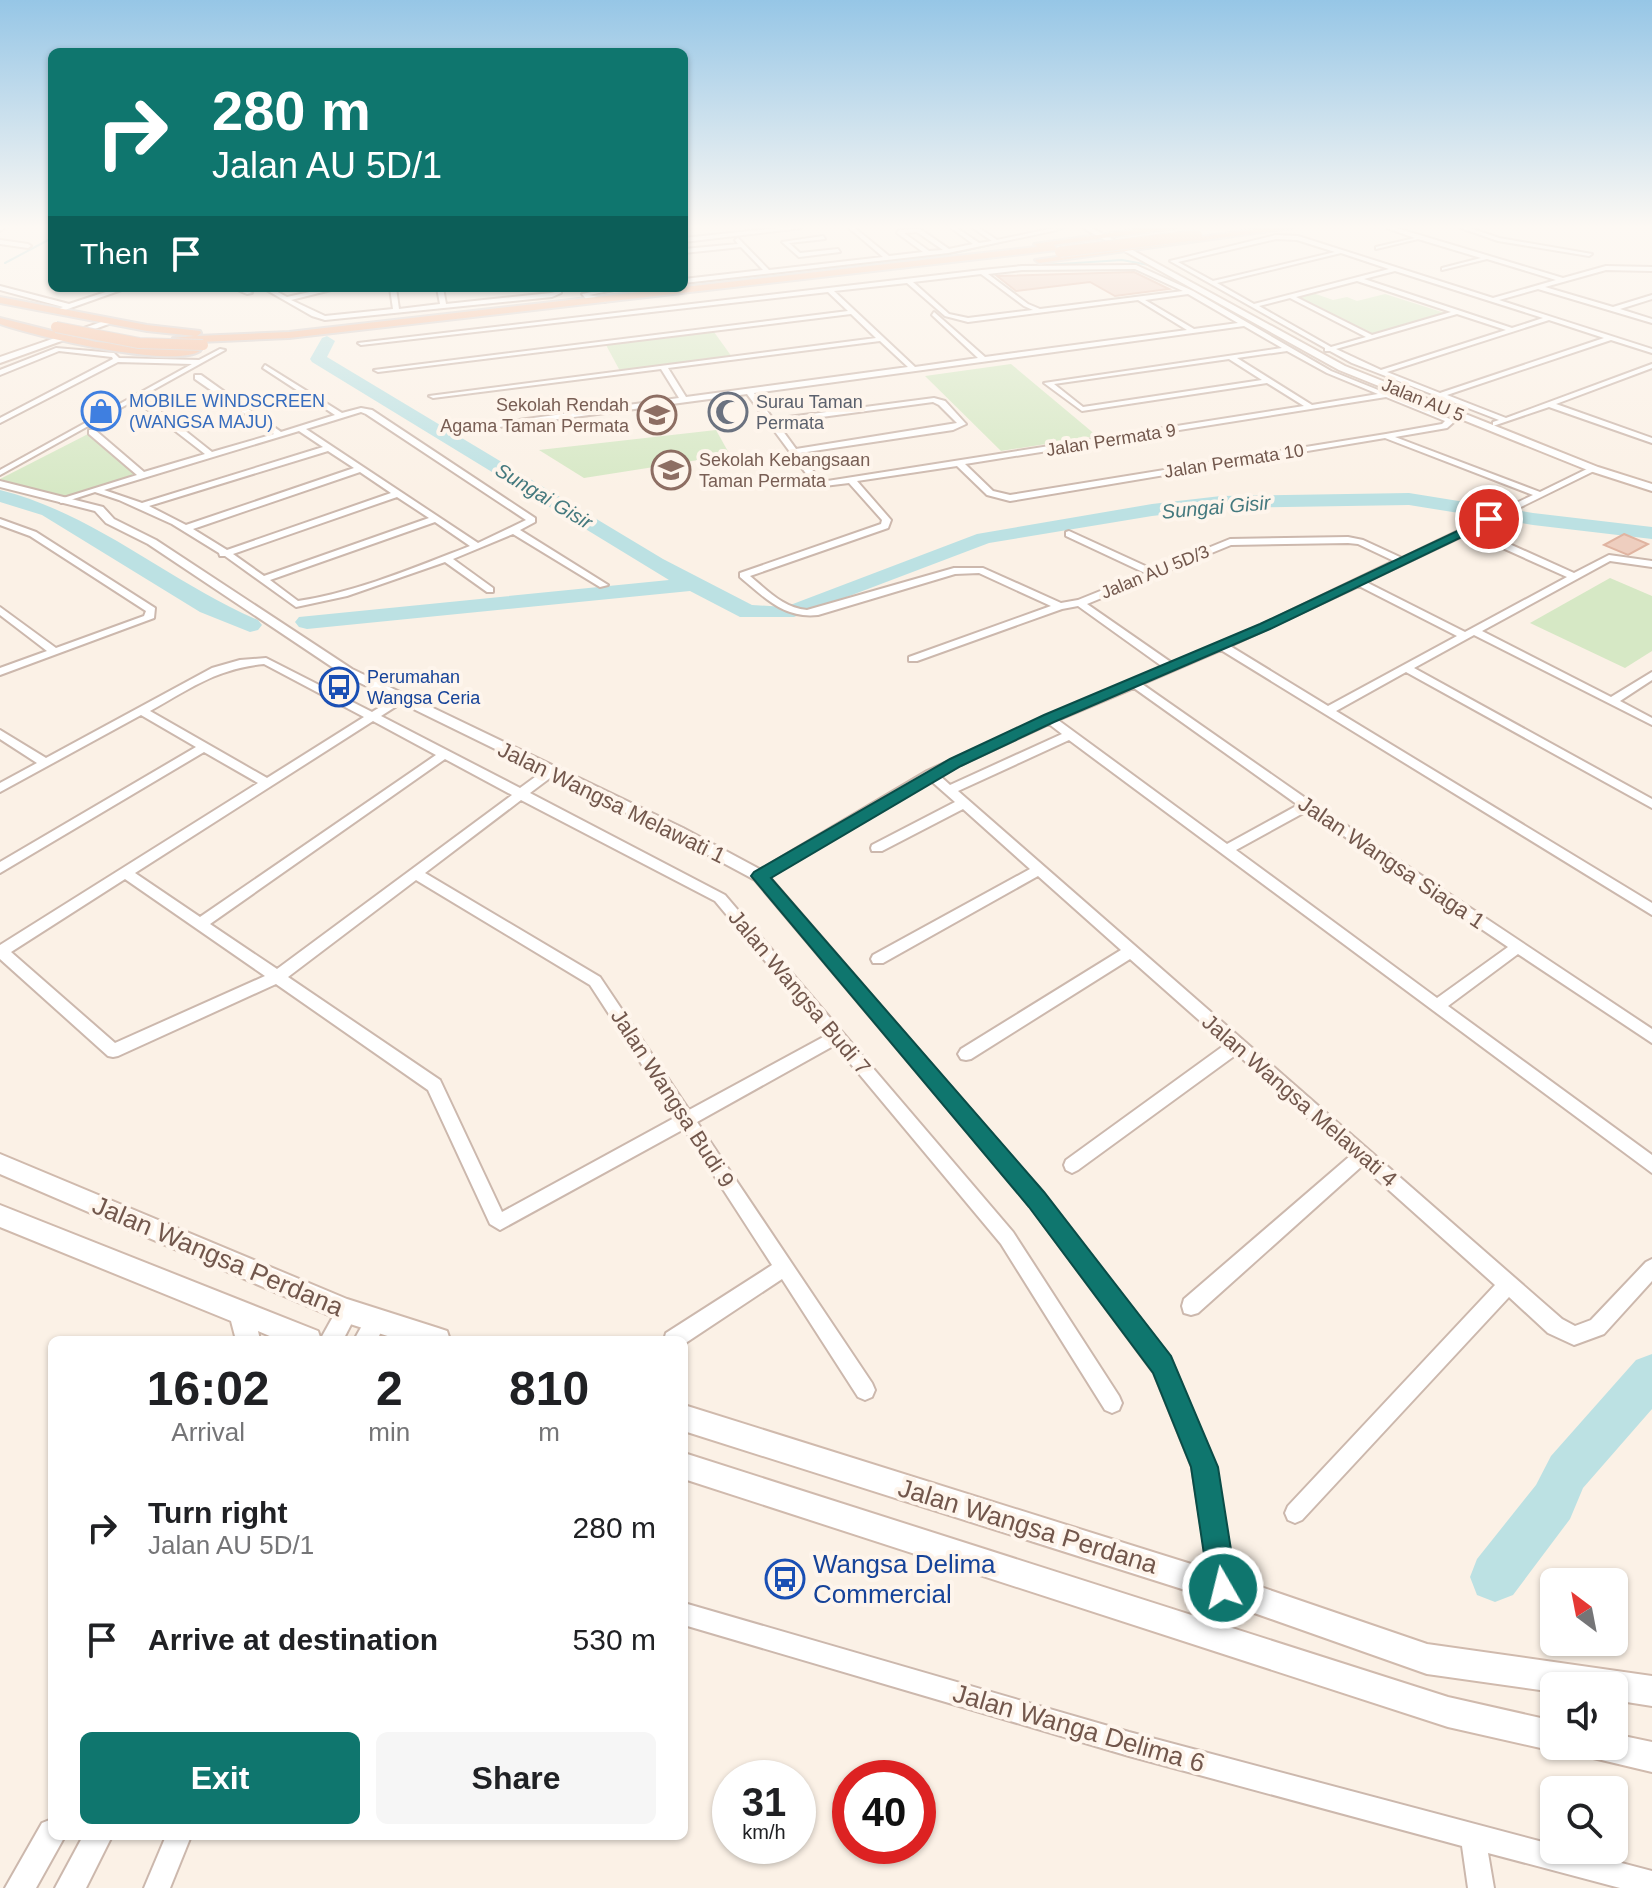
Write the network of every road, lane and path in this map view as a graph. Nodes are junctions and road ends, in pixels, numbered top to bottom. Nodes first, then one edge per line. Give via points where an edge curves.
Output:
1 (16, 316) edge
2 (34, 316) edge
3 (93, 316) edge
4 (321, 316) edge
5 (347, 316) edge
6 (470, 316) edge
7 (482, 316) edge
8 (557, 316) edge
9 (619, 316) edge
10 (819, 316) edge
11 (858, 316) edge
12 (938, 316) edge
13 (952, 316) edge
14 (999, 316) edge
15 (1169, 316) edge
16 (1230, 316) edge
17 (1252, 316) edge
18 (1272, 316) edge
19 (1330, 316) edge
20 (1444, 316) edge
21 (1470, 316) edge
22 (1544, 316) edge
23 (1550, 318) junction
24 (107, 320) junction
25 (968, 320) junction
26 (0, 321) edge
27 (1261, 322) junction
28 (1245, 324) junction
29 (1184, 325) junction
30 (143, 327) junction
31 (1193, 331) junction
32 (1513, 331) junction
33 (58, 332) junction
34 (293, 337) junction
35 (1372, 337) junction
36 (1611, 338) junction
37 (627, 339) junction
38 (881, 339) junction
39 (361, 343) dead end
40 (84, 345) junction
41 (1288, 349) junction
42 (1332, 349) junction
43 (222, 350) junction
44 (1652, 351) edge
45 (1315, 353) junction
46 (986, 356) junction
47 (0, 357) edge
48 (1230, 357) junction
49 (117, 360) junction
50 (201, 362) junction
51 (663, 366) junction
52 (1652, 366) edge
53 (265, 367) dead end
54 (914, 369) junction
55 (378, 370) dead end
56 (1381, 372) junction
57 (0, 373) edge
58 (198, 377) dead end
59 (1269, 381) junction
60 (749, 391) junction
61 (1403, 392) junction
62 (1387, 395) junction
63 (1440, 395) junction
64 (433, 396) dead end
65 (684, 400) junction
66 (146, 404) dead end
67 (1549, 404) junction
68 (1312, 408) junction
69 (339, 415) junction
70 (1505, 420) junction
71 (0, 421) edge
72 (772, 421) junction
73 (492, 426) dead end
74 (1488, 426) junction
75 (299, 428) junction
76 (92, 432) dead end
77 (279, 434) junction
78 (1652, 434) edge
79 (1386, 436) junction
80 (1642, 438) junction
81 (1652, 441) edge
82 (329, 448) junction
83 (793, 452) junction
84 (211, 455) junction
85 (0, 464) edge
86 (960, 464) junction
87 (17, 466) junction
88 (360, 469) junction
89 (1594, 469) junction
90 (0, 473) edge
91 (143, 476) junction
92 (852, 481) junction
93 (0, 484) edge
94 (1652, 488) edge
95 (96, 490) junction
96 (396, 494) junction
97 (1540, 495) junction
98 (61, 500) junction
99 (145, 505) junction
100 (435, 519) junction
101 (0, 522) edge
102 (184, 529) junction
103 (513, 530) junction
104 (1470, 530) junction
105 (1069, 534) dead end
106 (475, 545) junction
107 (223, 554) junction
108 (445, 557) junction
109 (1403, 562) junction
110 (1652, 564) edge
111 (1153, 573) junction
112 (1574, 577) junction
113 (264, 579) junction
114 (1359, 582) junction
115 (603, 585) dead end
116 (490, 590) dead end
117 (1080, 603) junction
118 (1060, 606) junction
119 (0, 610) edge
120 (12, 619) junction
121 (0, 623) edge
122 (1470, 634) junction
123 (1221, 645) junction
124 (55, 652) junction
125 (913, 659) dead end
126 (1170, 667) junction
127 (1408, 669) junction
128 (0, 672) edge
129 (1652, 675) edge
130 (1134, 683) junction
131 (402, 698) junction
132 (1611, 702) junction
133 (1329, 710) junction
134 (142, 711) junction
135 (373, 716) junction
136 (1049, 719) junction
137 (1652, 722) edge
138 (0, 734) edge
139 (1070, 735) junction
140 (204, 747) junction
141 (445, 754) junction
142 (46, 763) junction
143 (550, 772) junction
144 (931, 774) junction
145 (267, 783) junction
146 (0, 788) edge
147 (949, 790) junction
148 (522, 794) junction
149 (964, 803) junction
150 (1652, 804) edge
151 (1307, 805) junction
152 (877, 848) dead end
153 (1228, 849) junction
154 (0, 868) edge
155 (1039, 870) junction
156 (126, 873) junction
157 (416, 874) junction
158 (760, 876) junction
159 (1652, 910) edge
160 (199, 925) junction
161 (1518, 947) junction
162 (1131, 951) junction
163 (0, 952) edge
164 (878, 959) dead end
165 (276, 978) junction
166 (1437, 1006) junction
167 (838, 1036) junction
168 (1652, 1037) edge
169 (1237, 1045) junction
170 (966, 1054) dead end
171 (688, 1120) junction
172 (1362, 1156) junction
173 (0, 1164) edge
174 (1072, 1165) dead end
175 (1652, 1165) edge
176 (0, 1216) edge
177 (783, 1268) junction
178 (1652, 1268) edge
179 (1508, 1285) junction
180 (1191, 1306) dead end
181 (241, 1311) junction
182 (347, 1311) junction
183 (371, 1330) edge
184 (247, 1336) edge
185 (300, 1336) edge
186 (333, 1336) edge
187 (411, 1336) edge
188 (679, 1336) edge
189 (865, 1390) dead end
190 (1112, 1403) dead end
191 (688, 1419) edge
192 (688, 1467) edge
193 (1295, 1513) dead end
194 (1223, 1588) junction
195 (688, 1615) edge
196 (1652, 1691) edge
197 (1540, 1733) edge
198 (1628, 1752) edge
199 (1652, 1757) edge
200 (1474, 1839) junction
201 (48, 1840) edge
202 (96, 1840) edge
203 (177, 1840) edge
204 (1652, 1884) edge
205 (20, 1888) edge
206 (70, 1888) edge
207 (157, 1888) edge
208 (1481, 1888) edge

1 - 33 highway
2 - 33 highway
3 - 24 highway
4 - 5 street
6 - 34 highway
7 - 34 highway
8 - 39 street
9 - 37 street
10 - 37 street
11 - 38 street
12 - 46 street
13 - 25 street
14 - 25 street
15 - 29 street
16 - 28 street
17 - 27 main road, Jalan AU 5
18 - 42 street
19 - 35 street
20 - 35 street
21 - 32 street
22 - 23 street
23 - 32 street
23 - 36 street
24 - 30 highway
24 - 33 main road
25 - 46 street via 962,329
26 - 33 highway
27 - 28 street
27 - 45 main road, Jalan AU 5
28 - 31 street
28 - 41 street
29 - 31 street
29 - 46 street
30 - 34 highway
30 - 40 highway via 109,332
31 - 46 street
32 - 56 street
33 - 34 highway, bridge via 164,340
33 - 34 highway, bridge via 203,345
33 - 40 highway
33 - 47 main road
34 - 43 highway
35 - 42 street
36 - 44 street
36 - 63 street
37 - 55 street
38 - 51 street
38 - 54 street
40 - 43 highway
41 - 48 street
41 - 62 street
42 - 45 street
42 - 56 street
43 - 50 street
45 - 61 main road, Jalan AU 5
46 - 54 street
48 - 59 street
48 - 59 street via 1048,383 1082,409
49 - 50 street
49 - 57 street via 114,355 58,349
49 - 71 street
50 - 87 street
51 - 64 street
51 - 65 street
52 - 67 street
53 - 69 street
54 - 60 street
56 - 63 street
58 - 77 street
59 - 68 street
60 - 65 street
60 - 72 street
61 - 62 street, Jalan Permata 9
61 - 74 main road, Jalan AU 5
62 - 68 street, Jalan Permata 9
62 - 79 street, Jalan Permata 10 via 1451,421
63 - 70 street
65 - 73 street
66 - 84 street
67 - 70 street
67 - 80 street
68 - 86 street, Jalan Permata 9
69 - 75 street
69 - 103 street via 369,412 532,520
70 - 74 street
72 - 83 street
72 - 83 street via 934,400 962,424
74 - 89 main road, Jalan AU 5
75 - 77 street
75 - 82 street
76 - 91 street
77 - 84 street
78 - 80 street
79 - 86 street, Jalan Permata 10 via 1010,498 990,493
79 - 97 street
80 - 81 street
82 - 88 street
82 - 99 street
83 - 92 street, Jalan Permata 9 via 819,485
84 - 91 street
85 - 87 street
86 - 92 street, Jalan Permata 9
87 - 90 street
88 - 96 street
88 - 102 street
89 - 94 main road, Jalan AU 5
89 - 97 street
91 - 95 street
92 - 118 street via 883,513 885,526 743,575 782,608 799,615 969,569
93 - 98 street, Jalan Wangsa Melawati 1
95 - 98 street
95 - 99 street
96 - 100 street
96 - 107 street
97 - 104 street
98 - 131 street, Jalan Wangsa Melawati 1 via 99,509 110,521 152,542 348,672
99 - 102 street
100 - 106 street
100 - 113 street
101 - 124 street via 33,534 151,610 149,618
102 - 107 street
103 - 106 street
103 - 115 street
104 - 109 street
104 - 112 street
105 - 111 street
106 - 108 street
107 - 113 street
108 - 113 street via 309,604 296,604
108 - 116 street
109 - 111 street, Jalan AU 5D/3 via 1348,540 1230,542
109 - 114 street
110 - 112 street via 1609,558
111 - 117 street, Jalan AU 5D/3
112 - 122 street
114 - 122 street
114 - 123 street
117 - 118 street, Jalan AU 5D/3
117 - 126 street
118 - 125 street, Jalan AU 5D/3
119 - 120 street
120 - 121 street
120 - 124 street
122 - 127 street
122 - 132 street
123 - 126 street
123 - 133 street
124 - 128 street
126 - 130 street
127 - 133 street
127 - 150 street
129 - 132 street
130 - 136 street
130 - 151 street, Jalan Wangsa Siaga 1
131 - 135 street
131 - 143 street, Jalan Wangsa Melawati 1
132 - 137 street
133 - 159 street
134 - 135 street, Jalan Wangsa Budi 7 via 216,670 266,661
134 - 140 street
134 - 142 street
135 - 141 street, Jalan Wangsa Budi 7
135 - 145 street
136 - 139 street
136 - 144 street
138 - 142 street
139 - 147 street
139 - 153 street
140 - 145 street
140 - 154 street
141 - 148 street, Jalan Wangsa Budi 7
141 - 160 street
142 - 146 street
143 - 148 street
143 - 158 street, Jalan Wangsa Melawati 1
144 - 147 street, Jalan Wangsa Melawati 4
144 - 158 street
145 - 156 street
147 - 149 street, Jalan Wangsa Melawati 4
148 - 157 street
148 - 167 street, Jalan Wangsa Budi 7 via 720,898
149 - 152 street
149 - 155 street, Jalan Wangsa Melawati 4
151 - 153 street
151 - 161 street, Jalan Wangsa Siaga 1
153 - 166 street
155 - 162 street, Jalan Wangsa Melawati 4
155 - 164 street
156 - 160 street
156 - 163 street
157 - 165 street
157 - 171 street, Jalan Wangsa Budi 9 via 595,981
158 - 194 street, Jalan Wangsa Melawati 1 via 1036,1199 1162,1365 1204,1467
160 - 165 street
161 - 166 street
161 - 168 street, Jalan Wangsa Siaga 1
162 - 169 street, Jalan Wangsa Melawati 4
162 - 170 street
163 - 165 street via 113,1051
165 - 171 street via 434,1085 500,1222
166 - 175 street
167 - 171 street
167 - 190 street, Jalan Wangsa Budi 7 via 1007,1238
169 - 172 street, Jalan Wangsa Melawati 4
169 - 174 street
171 - 177 street, Jalan Wangsa Budi 9
172 - 179 street, Jalan Wangsa Melawati 4
172 - 180 street
173 - 182 main road, Jalan Wangsa Perdana
176 - 181 main road, Jalan Wangsa Perdana
177 - 188 street
177 - 189 street, Jalan Wangsa Budi 9
178 - 179 street, Jalan Wangsa Melawati 4 via 1597,1327 1574,1336
179 - 193 street
181 - 184 main road
181 - 185 main road, Jalan Wangsa Perdana
182 - 183 main road, Jalan Wangsa Perdana
182 - 186 street
183 - 187 main road, Jalan Wangsa Perdana
191 - 194 main road, Jalan Wangsa Perdana
192 - 197 main road, Jalan Wangsa Perdana via 1448,1712
194 - 196 main road, Jalan Wangsa Perdana via 1427,1659
195 - 200 street, Jalan Wanga Delima 6
198 - 199 main road
200 - 204 street, Jalan Wanga Delima 6
200 - 208 street
201 - 205 street
202 - 206 street
203 - 207 street

